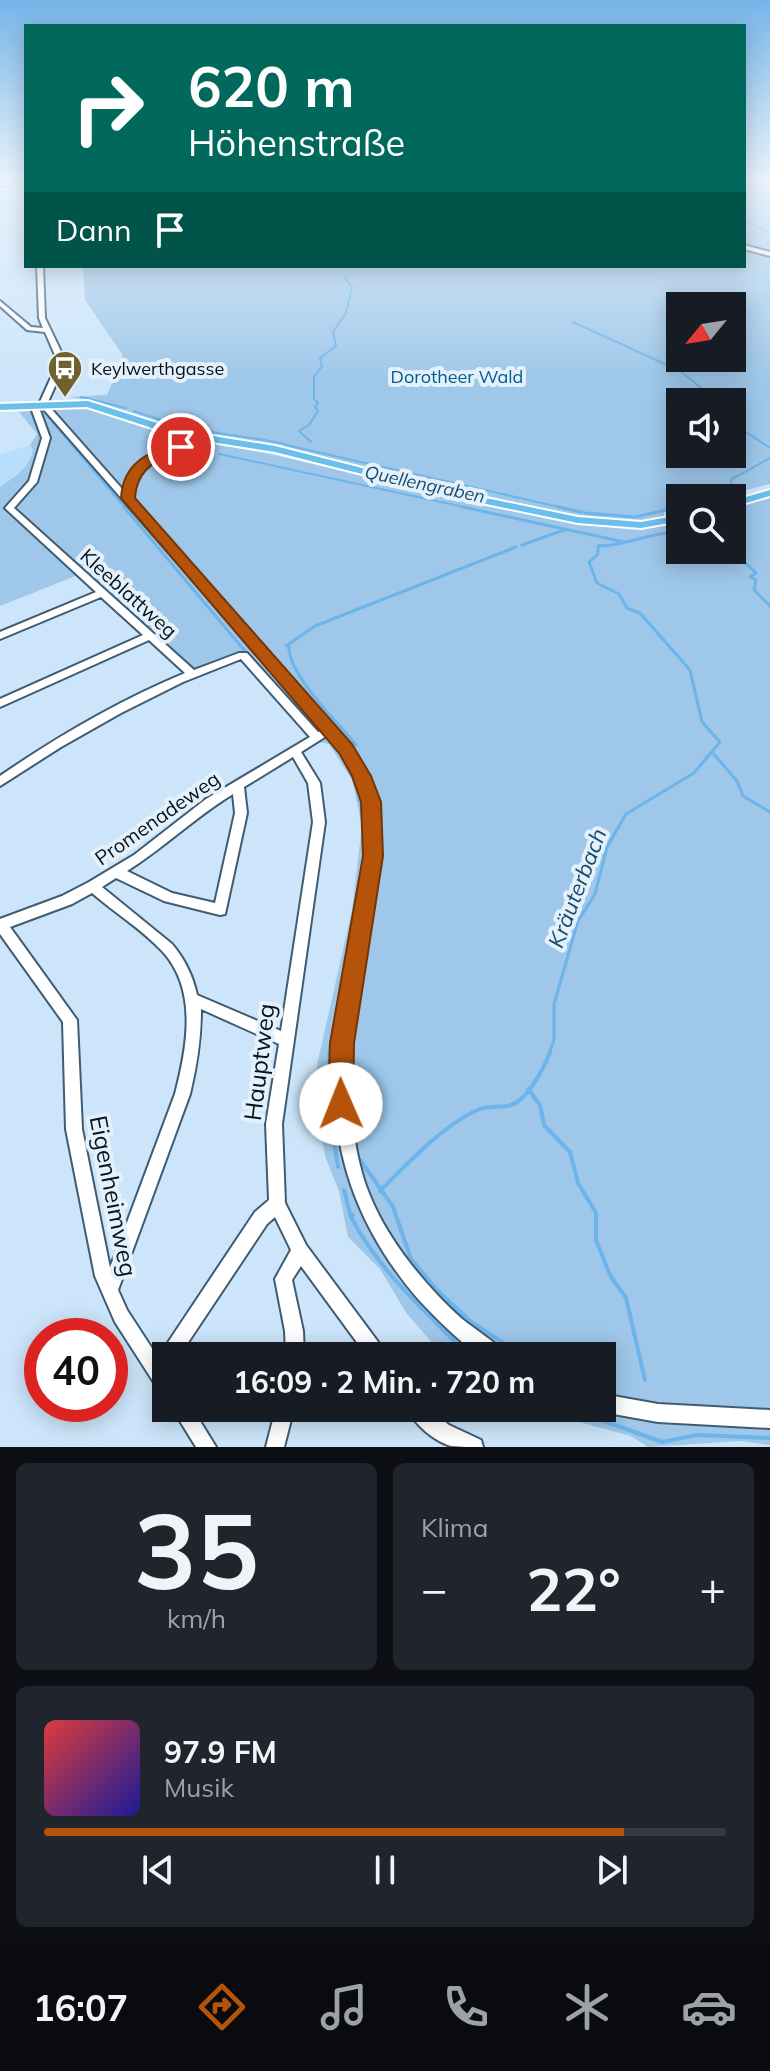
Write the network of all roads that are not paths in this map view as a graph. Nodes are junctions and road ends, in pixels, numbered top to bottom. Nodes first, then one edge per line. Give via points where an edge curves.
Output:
1 (746, 248) edge
2 (770, 254) edge
3 (40, 268) edge
4 (0, 303) edge
5 (46, 330) junction
6 (38, 404) junction
7 (0, 407) edge
8 (215, 440) junction
9 (770, 493) edge
10 (128, 498) junction
11 (746, 500) edge
12 (666, 521) edge
13 (102, 593) junction
14 (0, 636) edge
15 (149, 636) junction
16 (191, 673) junction
17 (0, 703) edge
18 (324, 734) junction
19 (295, 751) junction
20 (0, 782) edge
21 (238, 786) junction
22 (116, 872) junction
23 (93, 886) junction
24 (1, 925) edge
25 (190, 998) junction
26 (286, 1040) junction
27 (277, 1204) junction
28 (300, 1251) junction
29 (109, 1292) junction
30 (181, 1342) edge
31 (294, 1342) edge
32 (368, 1342) edge
33 (481, 1342) edge
34 (152, 1351) edge
35 (616, 1406) edge
36 (770, 1419) edge
37 (190, 1422) edge
38 (281, 1422) edge
39 (429, 1422) edge
40 (207, 1447) edge
41 (275, 1447) edge
42 (474, 1447) edge

1 - 2 street
3 - 5 street
4 - 5 street via 29,329
5 - 6 street via 62,362
6 - 7 main road
6 - 8 main road via 95,405 170,432
6 - 10 street
6 - 13 street, Kleeblattweg via 46,438 33,482 9,508
8 - 10 street via 146,461 131,477
8 - 12 main road via 275,449 568,518 641,525
9 - 11 main road
10 - 18 street via 265,656
13 - 14 street
13 - 15 street, Kleeblattweg
15 - 16 street, Kleeblattweg
15 - 17 street
16 - 18 street via 243,655
16 - 20 street via 42,753
18 - 19 street, Promenadeweg
18 - 33 street via 347,751 362,776 374,830 340,1063 345,1148 364,1202 392,1252 437,1306
19 - 21 street, Promenadeweg
19 - 26 street, Hauptweg via 314,783 319,822
21 - 22 street, Promenadeweg
21 - 22 street via 241,813 220,910 169,897
22 - 23 street, Promenadeweg
23 - 24 street, Promenadeweg
23 - 25 street via 166,946 184,975
24 - 29 street, Eigenheimweg via 70,1020 75,1142
25 - 26 street
25 - 29 street via 194,1033 186,1089
26 - 27 street, Hauptweg via 274,1124
27 - 28 street, Hauptweg
27 - 30 street via 261,1218
28 - 31 street via 283,1279
28 - 32 street, Hauptweg
29 - 34 street, Eigenheimweg
35 - 36 street
37 - 40 street
38 - 41 street
39 - 42 street

